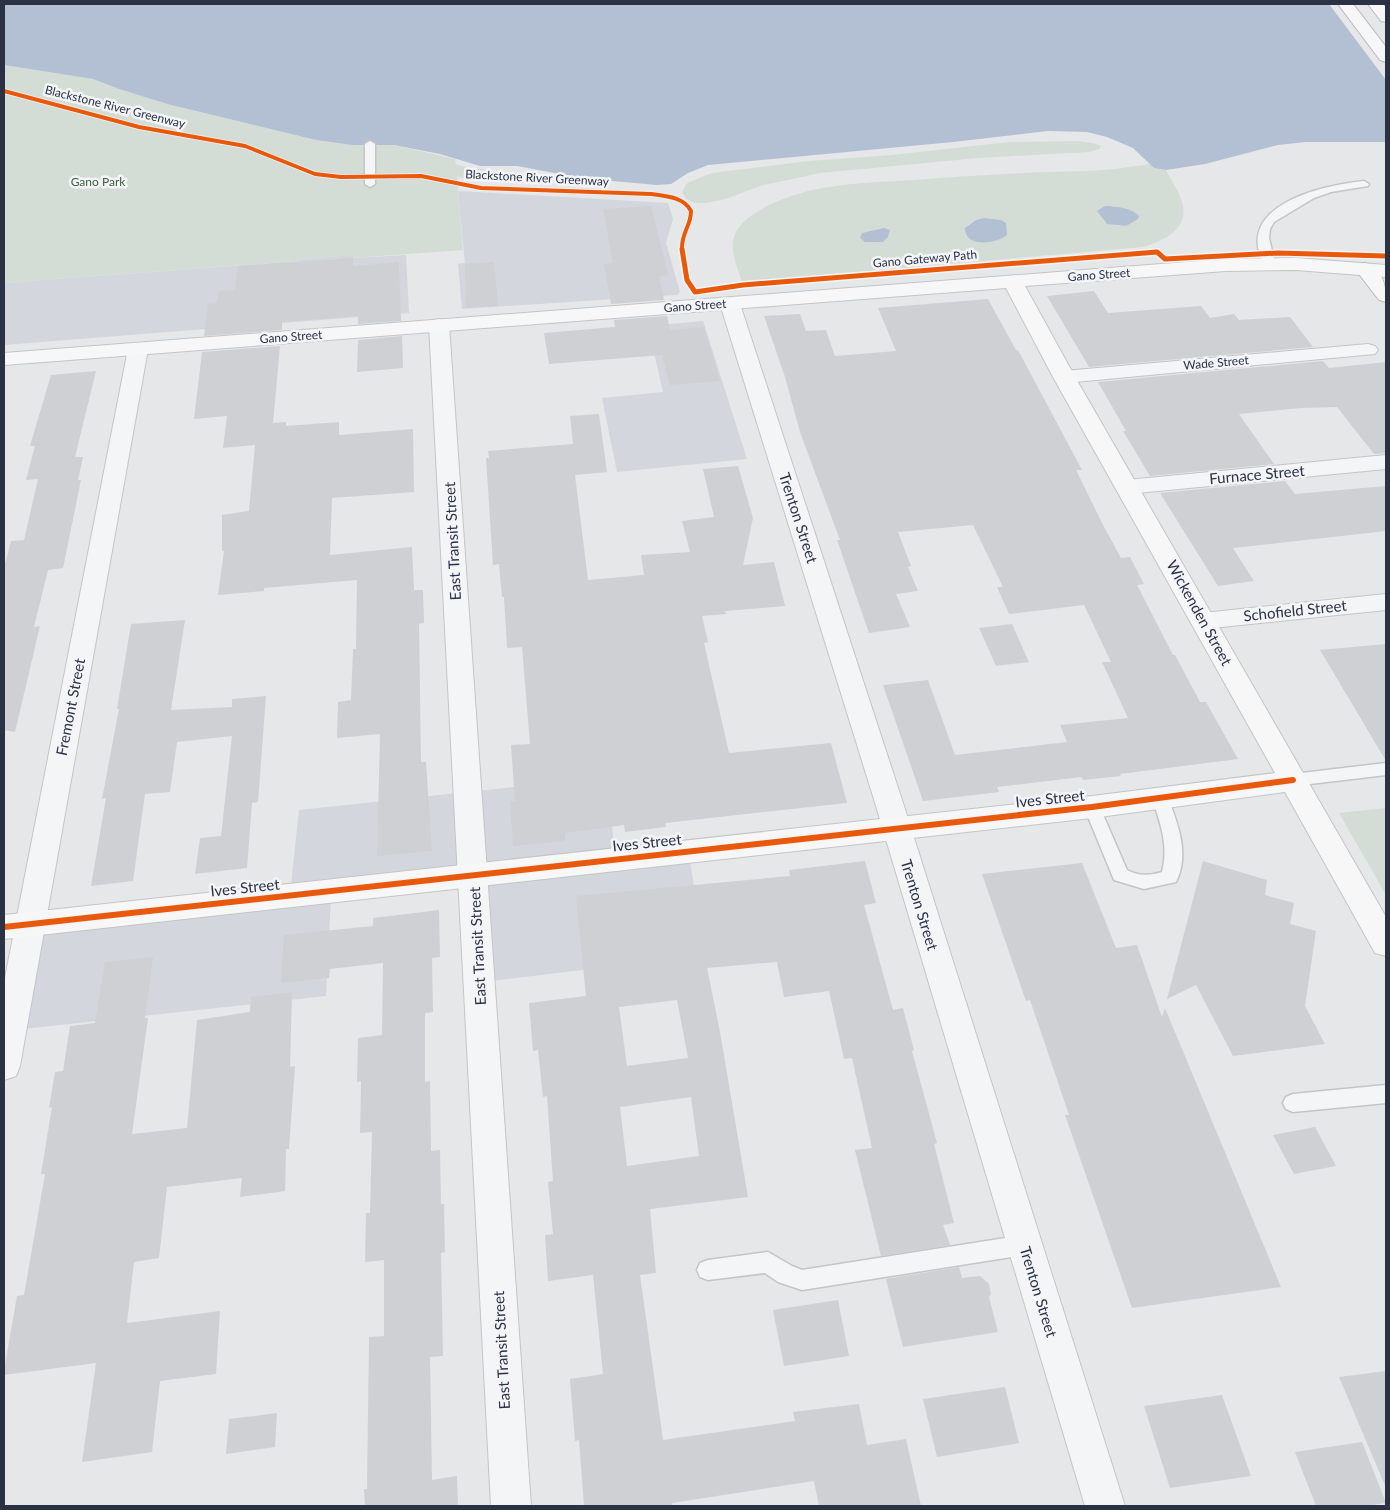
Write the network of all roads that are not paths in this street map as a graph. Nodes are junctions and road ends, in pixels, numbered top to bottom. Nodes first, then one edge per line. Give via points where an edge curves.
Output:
1 (1345, 4) edge
2 (1375, 4) edge
3 (1386, 18) edge
4 (1386, 57) edge
5 (370, 144) dead end
6 (370, 184) dead end
7 (1364, 184) dead end
8 (1269, 264) junction
9 (1366, 269) junction
10 (1386, 271) edge
11 (1013, 282) junction
12 (1386, 296) edge
13 (730, 304) junction
14 (439, 326) junction
15 (138, 349) junction
16 (1368, 350) dead end
17 (4, 359) edge
18 (1064, 377) junction
19 (1386, 462) edge
20 (1127, 487) junction
21 (1386, 602) edge
22 (1203, 621) junction
23 (1386, 769) edge
24 (1293, 780) junction
25 (1160, 798) junction
26 (1092, 807) junction
27 (896, 829) junction
28 (474, 875) junction
29 (17, 926) edge
30 (1386, 944) edge
31 (4, 1066) edge
32 (1386, 1094) edge
33 (1293, 1103) dead end
34 (1024, 1245) junction
35 (708, 1270) dead end
36 (511, 1506) edge
37 (1105, 1506) edge

1 - 4 main road
2 - 3 main road
5 - 6 lane
7 - 8 lane via 1317,191 1294,202 1270,220 1263,232
8 - 9 main road, Gano Street
8 - 11 main road, Gano Street
9 - 10 main road, Gano Street
9 - 12 main road
11 - 13 main road, Gano Street
11 - 18 main road, Wickenden Street
13 - 14 main road, Gano Street
13 - 27 street, Trenton Street
14 - 15 main road, Gano Street
14 - 28 street, East Transit Street
15 - 17 main road, Gano Street
15 - 29 street, Fremont Street
16 - 18 street, Wade Street
18 - 20 main road, Wickenden Street
19 - 20 street, Furnace Street
20 - 22 main road, Wickenden Street
21 - 22 street, Schofield Street
22 - 24 main road, Wickenden Street
23 - 24 lane, Ives Street
24 - 25 main road, Ives Street
24 - 30 main road, Wickenden Street
25 - 26 main road, Ives Street
25 - 26 lane via 1172,832 1174,862 1170,877 1155,882 1137,883 1120,875
26 - 27 main road, Ives Street
27 - 28 main road, Ives Street
27 - 34 street, Trenton Street
28 - 29 main road, Ives Street
28 - 36 street, East Transit Street
29 - 31 street, Fremont Street
32 - 33 lane
34 - 35 lane via 802,1280 786,1275 768,1262
34 - 37 street, Trenton Street

